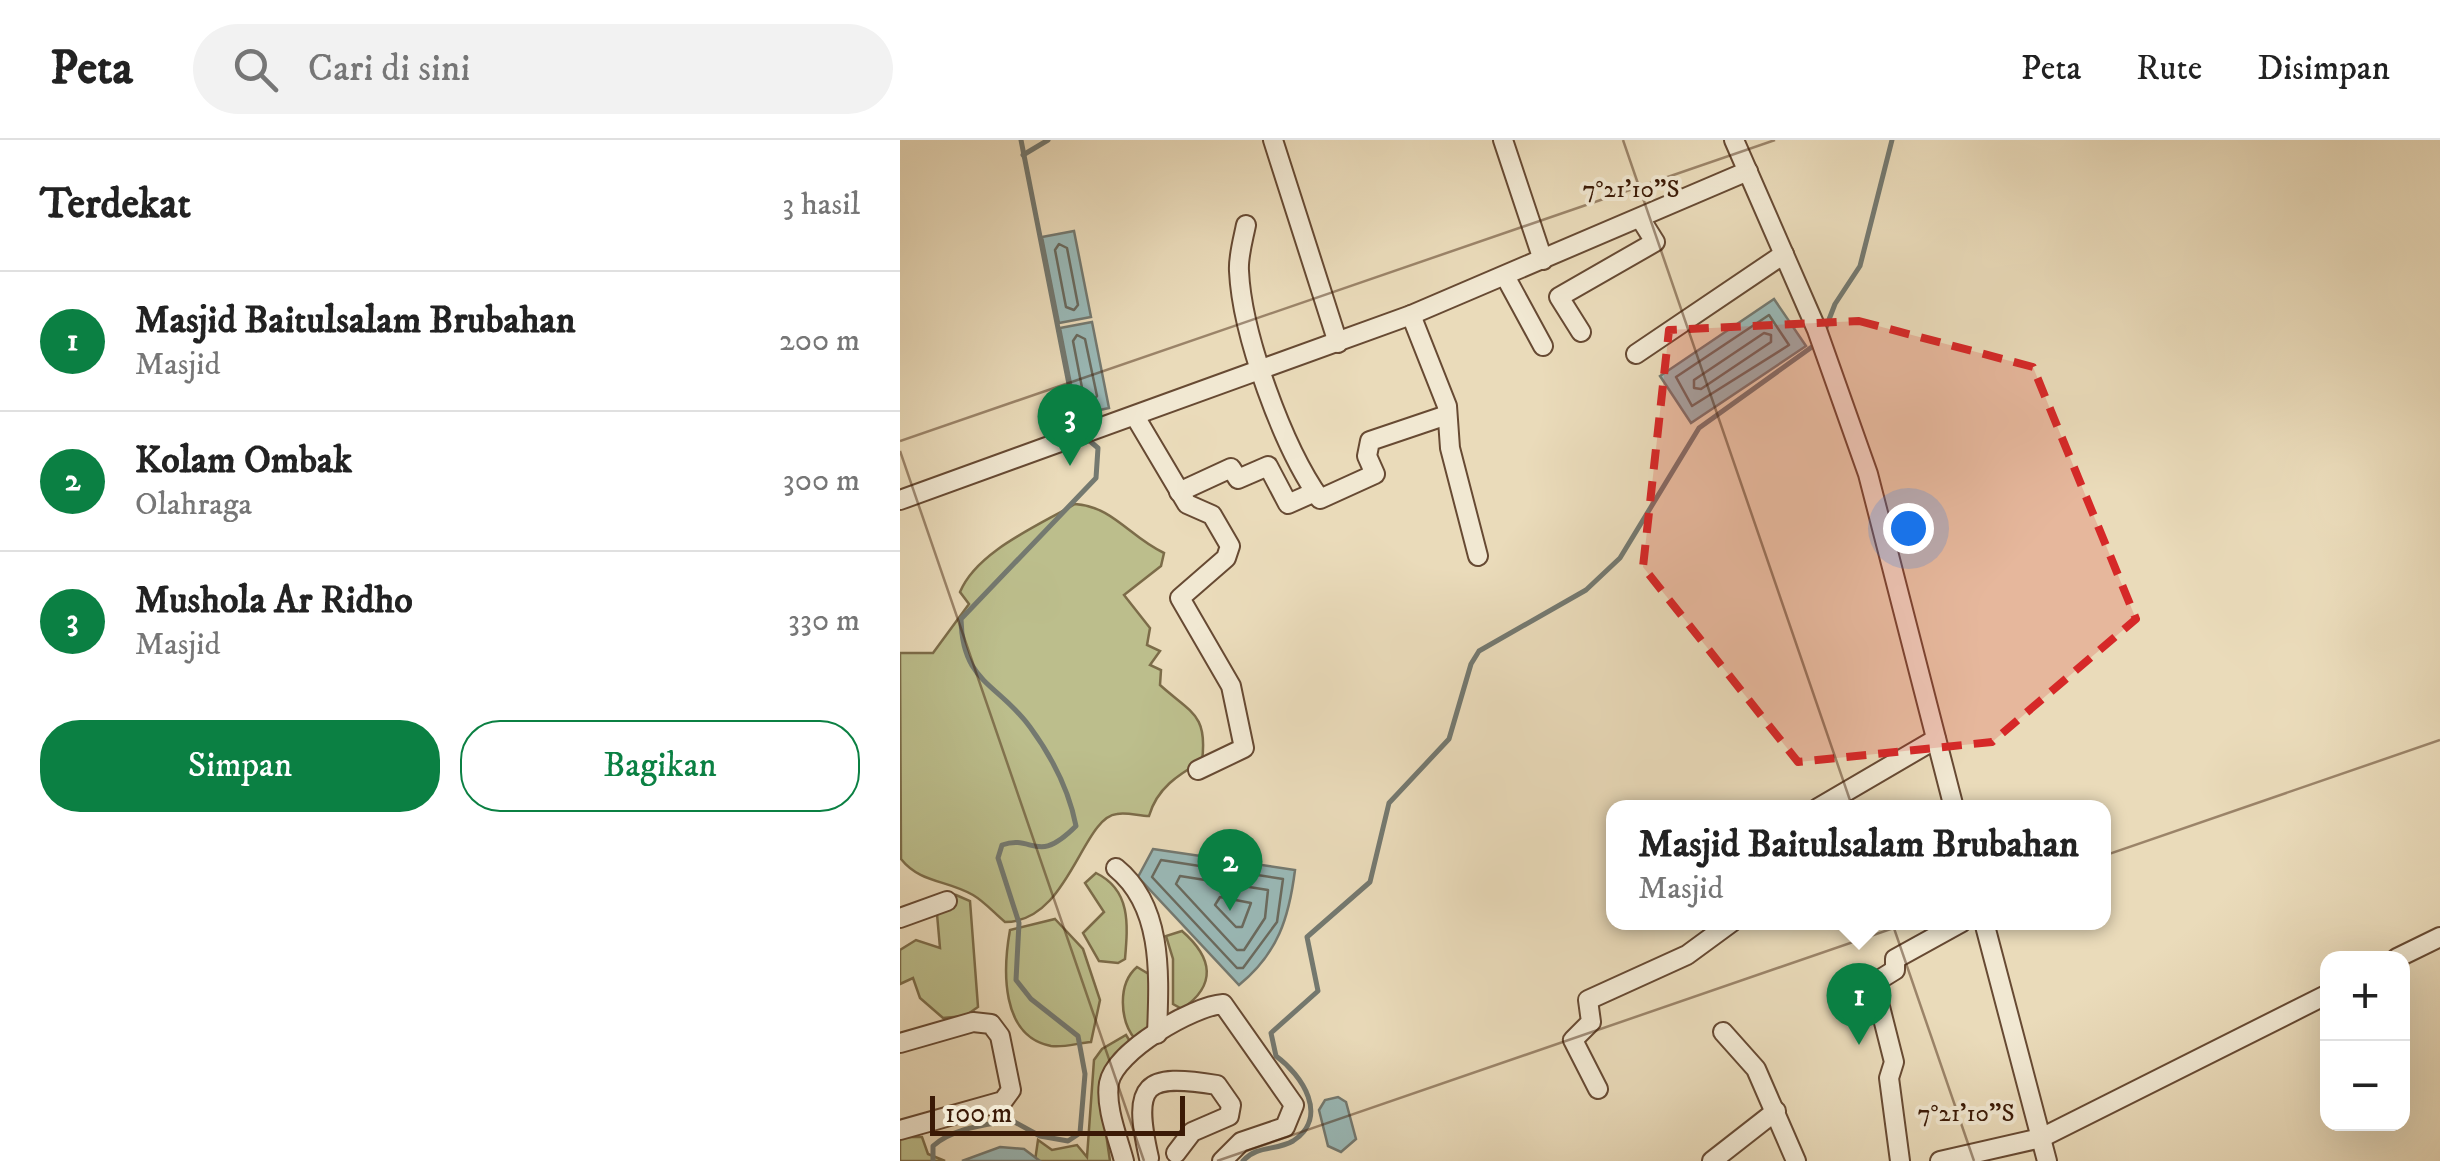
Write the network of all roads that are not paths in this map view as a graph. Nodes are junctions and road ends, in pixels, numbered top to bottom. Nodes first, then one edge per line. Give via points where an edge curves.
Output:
1 (1273, 140) edge
2 (1503, 140) edge
3 (1734, 140) edge
4 (1748, 171) junction
5 (1640, 218) junction
6 (1246, 225) dead end
7 (1784, 254) junction
8 (1543, 260) junction
9 (1505, 276) junction
10 (1411, 315) junction
11 (1580, 332) dead end
12 (1338, 342) junction
13 (1543, 346) dead end
14 (1636, 354) dead end
15 (1262, 371) junction
16 (1447, 415) junction
17 (1136, 418) junction
18 (1179, 492) junction
19 (1315, 492) junction
20 (900, 500) edge
21 (1478, 556) dead end
22 (1936, 739) junction
23 (1198, 770) dead end
24 (1832, 800) edge
25 (1952, 800) edge
26 (1116, 868) dead end
27 (947, 901) dead end
28 (900, 918) edge
29 (1721, 930) edge
30 (1948, 930) edge
31 (1986, 930) edge
32 (2440, 937) edge
33 (2410, 952) edge
34 (2320, 998) edge
35 (1723, 1032) dead end
36 (1158, 1034) junction
37 (900, 1043) edge
38 (1598, 1089) dead end
39 (1776, 1111) junction
40 (900, 1130) edge
41 (2041, 1138) junction
42 (1181, 1157) edge
43 (1150, 1159) edge
44 (1124, 1161) edge
45 (1222, 1161) edge
46 (1712, 1161) edge
47 (1796, 1161) edge
48 (1900, 1161) edge
49 (1940, 1161) edge
50 (2048, 1161) edge

1 - 12 street
2 - 8 street
3 - 4 street
4 - 5 street
4 - 7 street
5 - 8 street
5 - 11 street via 1654,238 1650,246 1559,297
6 - 15 street via 1238,268
7 - 14 street
7 - 22 street via 1886,535
8 - 9 street
9 - 10 street
9 - 13 street
10 - 12 street
10 - 16 street
12 - 15 street
15 - 17 street
15 - 19 street via 1285,436
16 - 19 street via 1370,442 1374,474 1323,500
16 - 21 street
17 - 18 street
17 - 20 street
18 - 19 street via 1231,468 1238,480 1275,463 1288,504
18 - 23 street via 1186,504 1212,515 1230,546 1226,558 1180,598 1232,686 1245,741 1239,754
22 - 24 street
22 - 25 street
26 - 36 street via 1147,902
27 - 28 street
29 - 38 street via 1687,955 1588,1000 1591,1022 1573,1040
30 - 48 street via 1895,959 1895,970 1874,983 1894,1062 1889,1078
31 - 41 street
32 - 33 street
34 - 41 street
35 - 39 street via 1748,1056
36 - 44 street via 1116,1067 1109,1081
36 - 45 street via 1203,1006 1223,1004 1289,1093 1294,1105 1285,1127 1241,1142
37 - 40 street via 973,1022 992,1024 1011,1090 1003,1101
39 - 46 street
39 - 47 street
41 - 49 street
41 - 50 street
42 - 43 street via 1160,1148
42 - 43 street via 1192,1132 1229,1116 1231,1105 1217,1085 1167,1078 1148,1089 1142,1104

